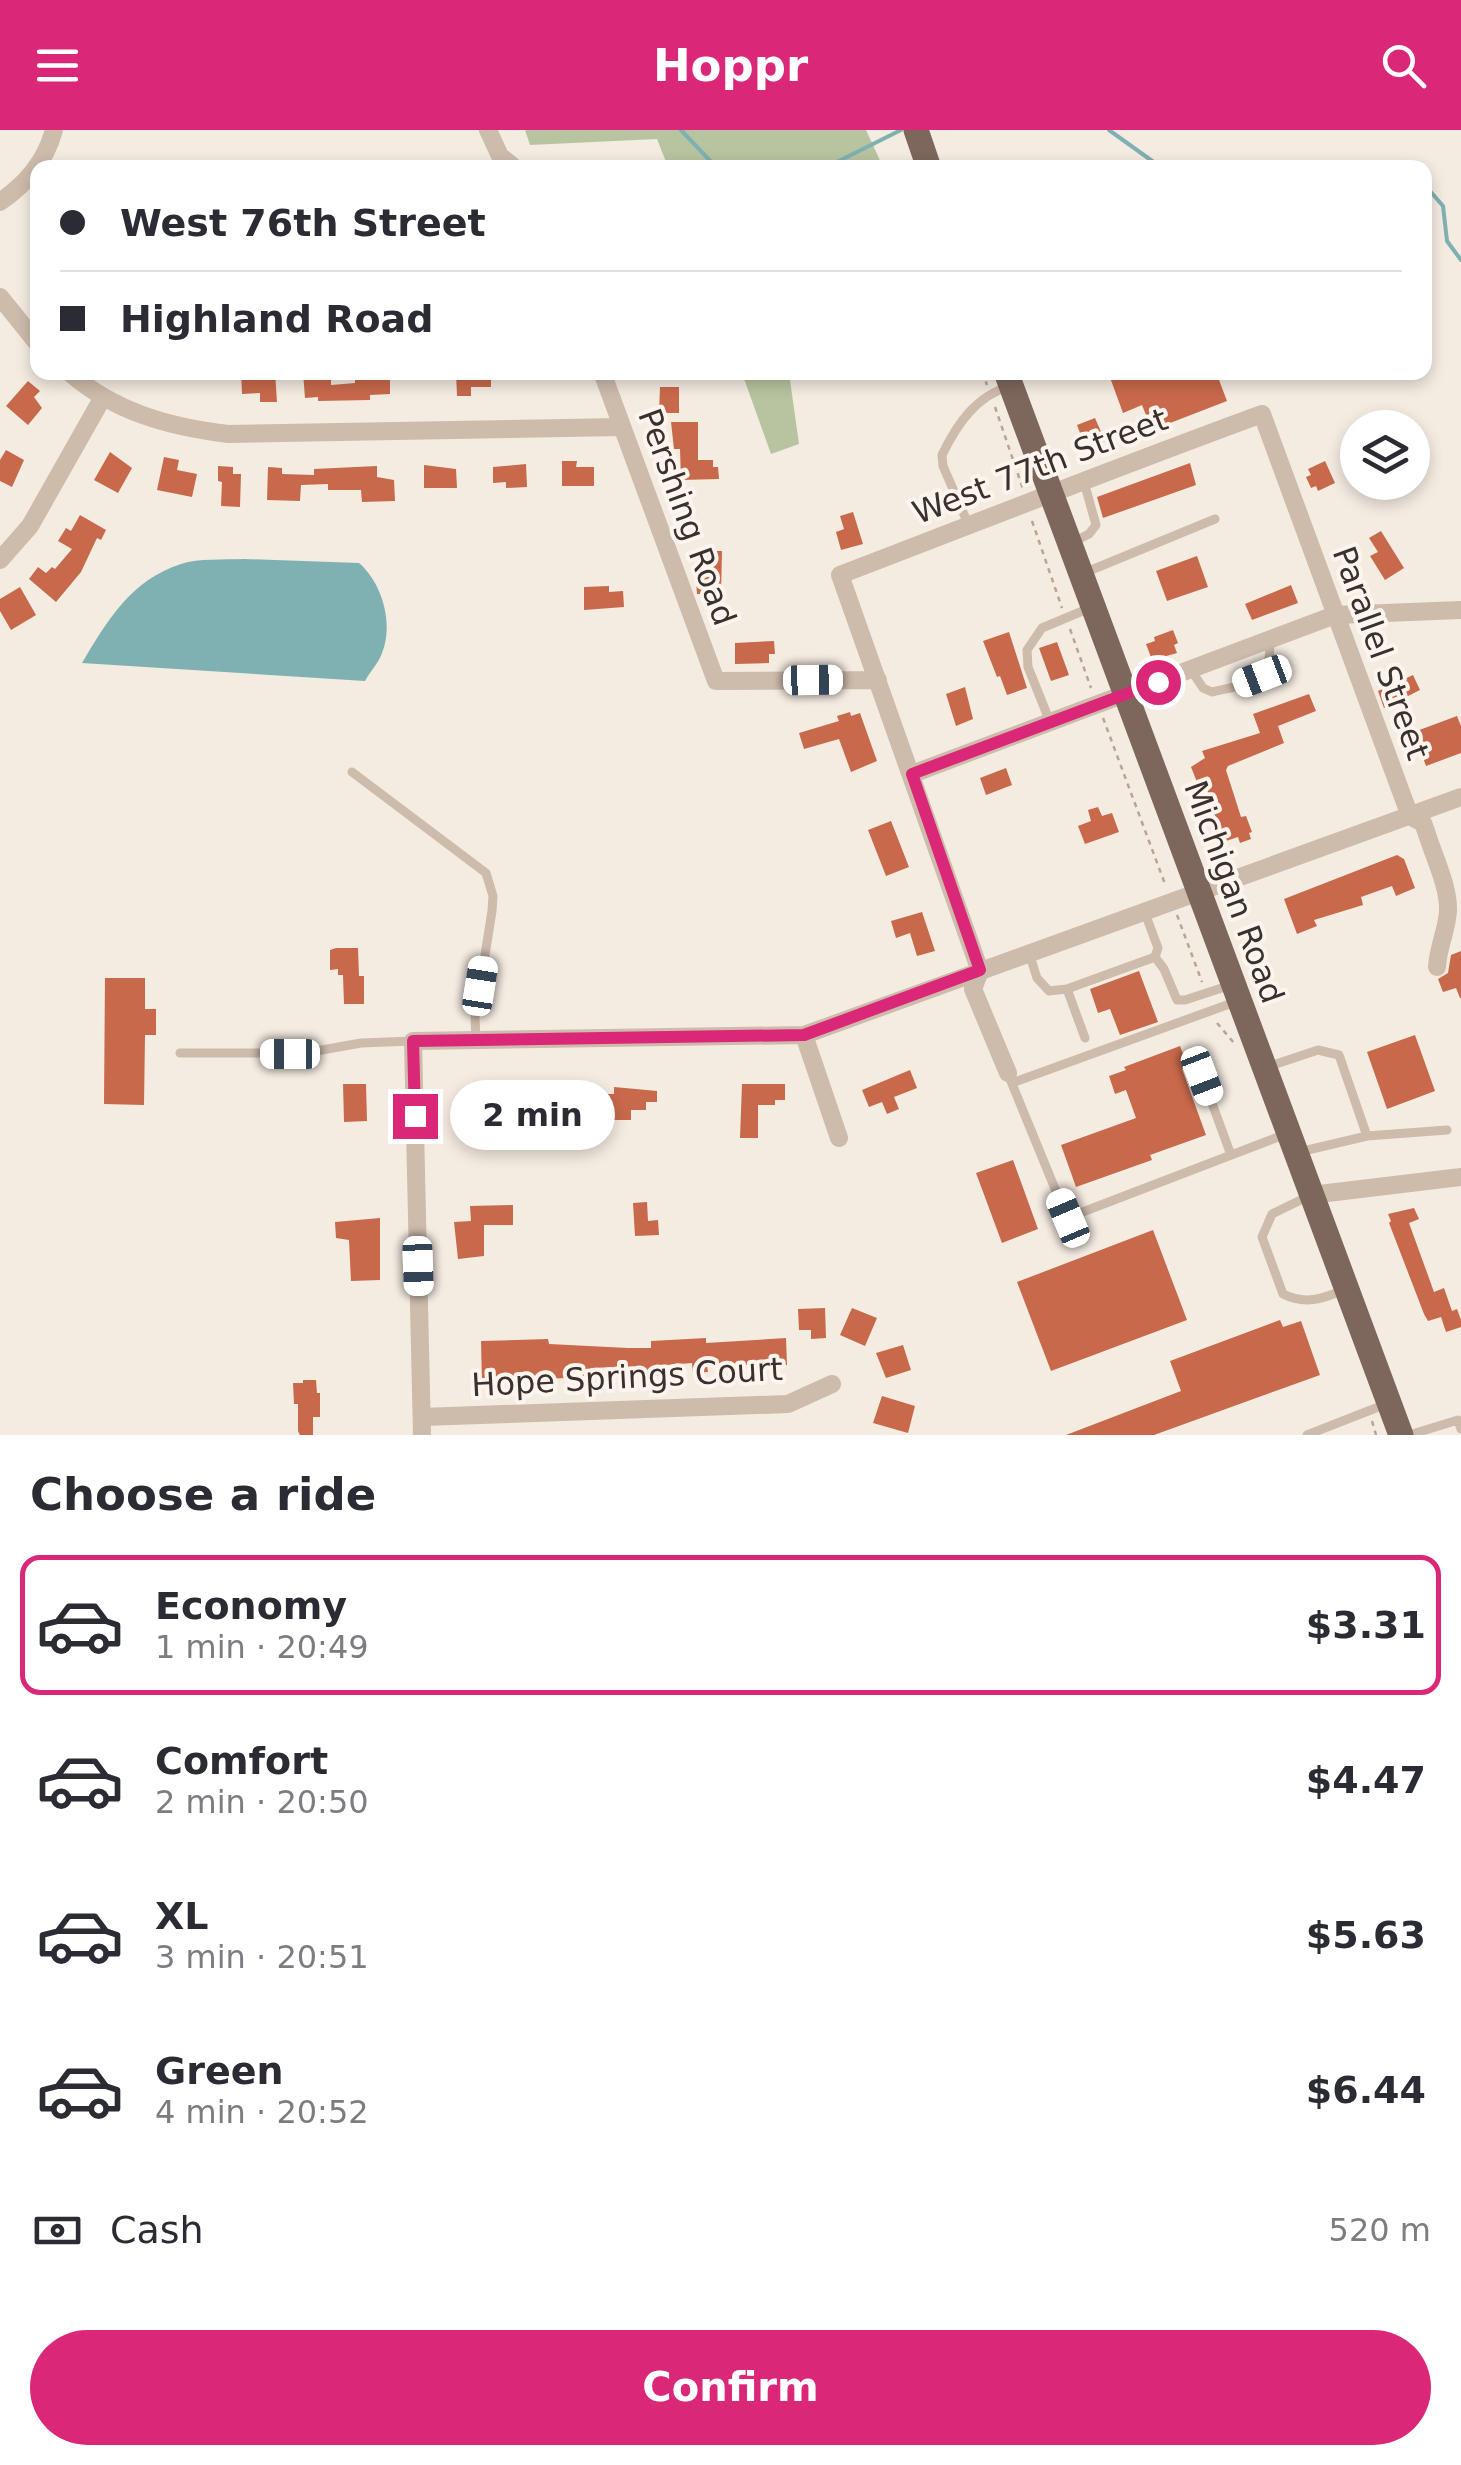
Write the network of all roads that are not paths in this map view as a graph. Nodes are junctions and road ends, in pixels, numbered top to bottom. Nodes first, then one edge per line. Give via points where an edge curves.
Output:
1 (54, 130) edge
2 (488, 130) edge
3 (916, 130) edge
4 (40, 160) edge
5 (505, 160) edge
6 (926, 160) edge
7 (30, 177) edge
8 (0, 202) edge
9 (0, 298) edge
10 (30, 334) edge
11 (80, 380) edge
12 (605, 380) edge
13 (1008, 380) edge
14 (1009, 380) edge
15 (103, 397) junction
16 (1262, 414) joint
17 (621, 427) junction
18 (1083, 479) junction
19 (1052, 492) junction
20 (1215, 520) dead end
21 (969, 526) junction
22 (1070, 543) junction
23 (0, 560) edge
24 (1082, 574) junction
25 (1094, 606) junction
26 (1461, 610) edge
27 (1335, 616) junction
28 (1268, 640) junction
29 (1191, 669) junction
30 (878, 680) junction
31 (1126, 694) junction
32 (1050, 722) junction
33 (352, 772) dead end
34 (912, 774) junction
35 (1461, 797) edge
36 (1410, 816) junction
37 (1200, 893) junction
38 (1145, 913) junction
39 (1028, 954) junction
40 (1155, 957) junction
41 (1437, 967) dead end
42 (980, 970) junction
43 (1068, 989) junction
44 (1237, 992) junction
45 (804, 1035) junction
46 (1085, 1038) dead end
47 (476, 1040) junction
48 (413, 1041) junction
49 (180, 1053) dead end
50 (1265, 1068) junction
51 (1202, 1076) dead end
52 (1010, 1078) junction
53 (1447, 1130) dead end
54 (1367, 1136) junction
55 (840, 1138) dead end
56 (1292, 1143) junction
57 (1231, 1155) junction
58 (1461, 1177) edge
59 (1311, 1194) junction
60 (1346, 1289) junction
61 (832, 1384) dead end
62 (1389, 1403) junction
63 (1460, 1422) edge
64 (422, 1426) edge
65 (1307, 1435) edge
66 (1400, 1435) edge
67 (1409, 1435) edge

1 - 4 street
2 - 5 street
3 - 6 main road
7 - 8 street
9 - 10 street
11 - 15 street
12 - 17 street, Pershing Road
13 - 21 lane via 966,415 942,455
14 - 19 main road, Michigan Road
15 - 17 street via 192,430 244,436
15 - 23 street via 30,526
16 - 18 street, West 77th Street
16 - 27 street, Parallel Street
17 - 30 street, Pershing Road via 716,682
18 - 19 street, West 77th Street
18 - 22 lane via 1096,525
19 - 21 street, West 77th Street
19 - 22 main road, Michigan Road
20 - 24 lane
21 - 30 street, West 77th Street via 840,575
22 - 24 main road, Michigan Road
24 - 25 main road, Michigan Road
25 - 31 main road, Michigan Road
25 - 32 lane via 1048,624 1026,650
26 - 27 street
27 - 28 street
27 - 36 street, Parallel Street
28 - 29 street
28 - 29 lane via 1262,676 1237,686 1212,692
29 - 31 street
30 - 34 street
31 - 32 street
31 - 37 main road, Michigan Road
32 - 34 street
33 - 47 lane via 486,874 492,911
34 - 42 street
35 - 36 street
36 - 37 street
36 - 41 street, Parallel Street via 1423,823 1448,901
37 - 38 street
37 - 44 main road, Michigan Road
38 - 39 street
38 - 40 lane
39 - 42 street
39 - 43 lane via 1043,988
40 - 43 lane
40 - 44 lane via 1177,1000
42 - 45 street
42 - 52 street via 973,989
43 - 46 lane
44 - 50 main road, Michigan Road
44 - 52 lane
45 - 47 street
45 - 55 street
47 - 48 street
48 - 49 lane via 304,1054
48 - 64 street
50 - 54 lane via 1318,1050 1338,1055
50 - 56 main road, Michigan Road
51 - 57 lane
52 - 57 lane via 1068,1218
53 - 54 lane
54 - 56 lane
56 - 57 lane
56 - 59 main road, Michigan Road
58 - 59 street
59 - 60 main road, Michigan Road
59 - 60 lane via 1272,1214 1262,1237 1284,1294 1311,1301
60 - 62 main road, Michigan Road
61 - 64 street, Hope Springs Court via 788,1404
62 - 65 lane
62 - 66 main road, Michigan Road
63 - 67 lane

